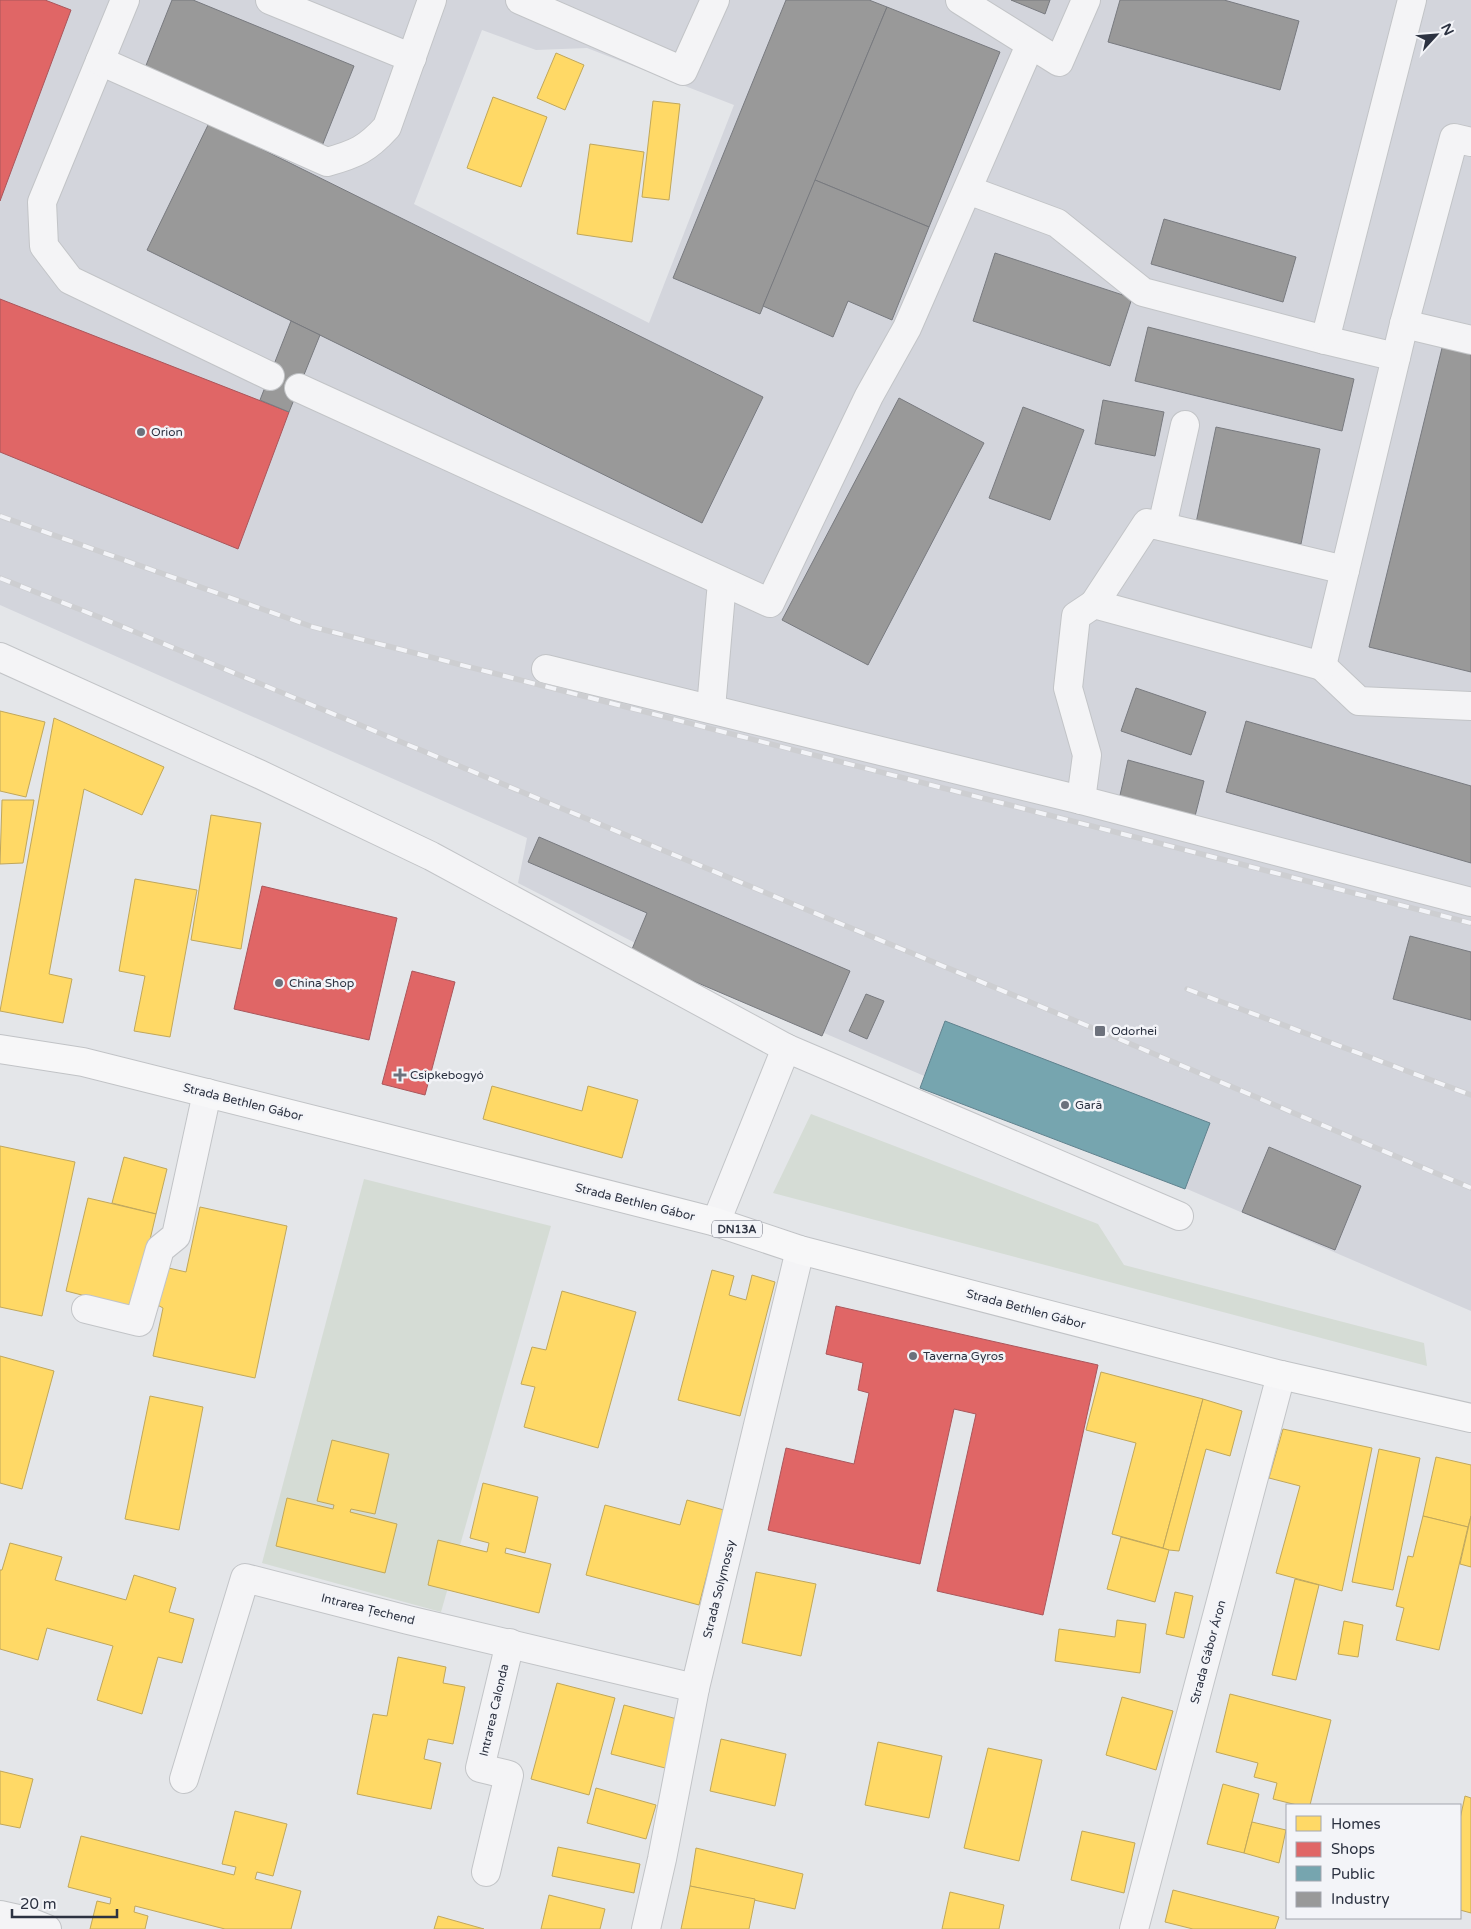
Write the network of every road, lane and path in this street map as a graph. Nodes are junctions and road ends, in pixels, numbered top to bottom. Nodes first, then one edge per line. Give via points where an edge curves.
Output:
1 (126, 0) edge
2 (270, 0) edge
3 (432, 0) edge
4 (520, 0) edge
5 (715, 0) edge
6 (960, 0) edge
7 (1086, 0) edge
8 (1412, 0) edge
9 (1030, 45) junction
10 (412, 58) junction
11 (100, 61) junction
12 (1471, 142) edge
13 (968, 190) junction
14 (1404, 324) junction
15 (1325, 340) junction
16 (1471, 340) edge
17 (1396, 357) junction
18 (270, 376) dead end
19 (299, 388) dead end
20 (1185, 425) dead end
21 (1162, 526) junction
22 (1345, 570) junction
23 (722, 582) junction
24 (1094, 604) junction
25 (0, 657) edge
26 (1322, 666) junction
27 (546, 669) dead end
28 (1471, 706) edge
29 (711, 708) junction
30 (1081, 800) junction
31 (1471, 902) edge
32 (786, 1048) junction
33 (0, 1049) edge
34 (207, 1093) junction
35 (1179, 1216) dead end
36 (716, 1222) junction
37 (800, 1250) junction
38 (86, 1309) dead end
39 (1281, 1375) junction
40 (1471, 1418) edge
41 (510, 1642) junction
42 (695, 1688) junction
43 (184, 1779) dead end
44 (486, 1872) dead end
45 (0, 1915) edge
46 (47, 1929) edge
47 (646, 1929) edge
48 (1134, 1929) edge

1 - 11 street
2 - 10 street
3 - 10 street
4 - 5 street via 684,71
6 - 9 street
7 - 9 street via 1059,62
8 - 15 street
9 - 13 street
10 - 11 street via 387,127 373,142 353,155 327,162
11 - 18 street via 42,202 44,246 70,280
12 - 14 street via 1454,138
13 - 15 street via 1057,223 1143,292
13 - 23 street via 907,328 869,396 770,603
14 - 16 street
14 - 17 street
15 - 17 street
17 - 22 street
19 - 23 street
20 - 21 street
21 - 22 street
21 - 24 street via 1147,523
22 - 26 street
23 - 29 street
24 - 26 street
24 - 30 street via 1076,616 1068,688 1087,755
25 - 32 street via 431,856
26 - 28 street via 1359,701
27 - 29 street
29 - 30 street
30 - 31 street
32 - 35 street
32 - 36 street
33 - 34 main road, Strada Bethlen Gábor / DN13A via 83,1062
34 - 36 main road, Strada Bethlen Gábor / DN13A
34 - 38 street via 176,1236 160,1248 139,1322
36 - 37 main road, Strada Bethlen Gábor / DN13A
37 - 39 main road, Strada Bethlen Gábor / DN13A
37 - 42 street, Strada Solymossy
39 - 40 main road, Strada Bethlen Gábor / DN13A
39 - 48 street, Strada Gábor Áron
41 - 42 street, Intrarea Țechend
41 - 43 street, Intrarea Țechend via 408,1620 245,1578
41 - 44 street, Intrarea Calonda via 480,1768 509,1776
42 - 47 street, Strada Solymossy
45 - 46 street

